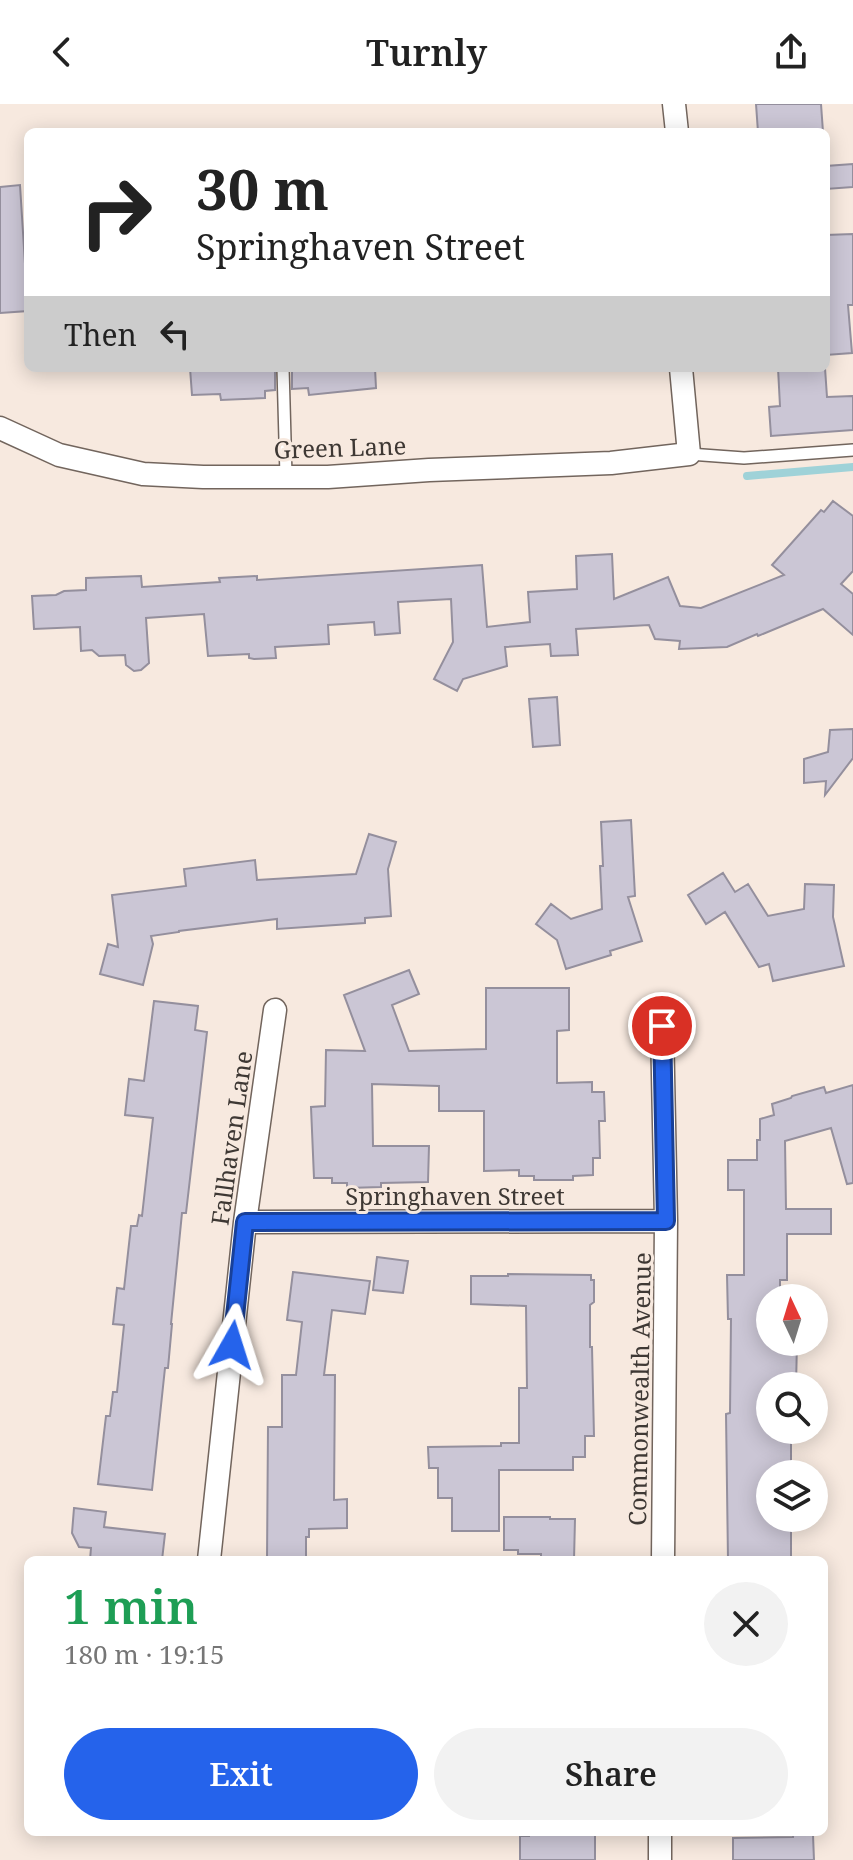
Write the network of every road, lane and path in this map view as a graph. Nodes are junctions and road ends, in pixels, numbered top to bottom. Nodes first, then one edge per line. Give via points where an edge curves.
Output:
1 (674, 104) edge
2 (677, 128) edge
3 (283, 372) edge
4 (681, 372) edge
5 (0, 428) edge
6 (853, 450) edge
7 (689, 454) junction
8 (286, 476) junction
9 (275, 1010) dead end
10 (662, 1026) dead end
11 (666, 1221) junction
12 (245, 1222) junction
13 (209, 1556) edge
14 (663, 1556) edge
15 (660, 1836) edge
16 (660, 1860) edge

1 - 2 street
3 - 8 lane
4 - 7 street
5 - 8 street, Green Lane via 59,455 143,474
6 - 7 lane via 744,458
7 - 8 street, Green Lane via 611,463
9 - 12 street, Fallhaven Lane
10 - 11 street, Commonwealth Avenue
11 - 12 street, Springhaven Street
11 - 14 street, Commonwealth Avenue
12 - 13 street, Fallhaven Lane
15 - 16 street

